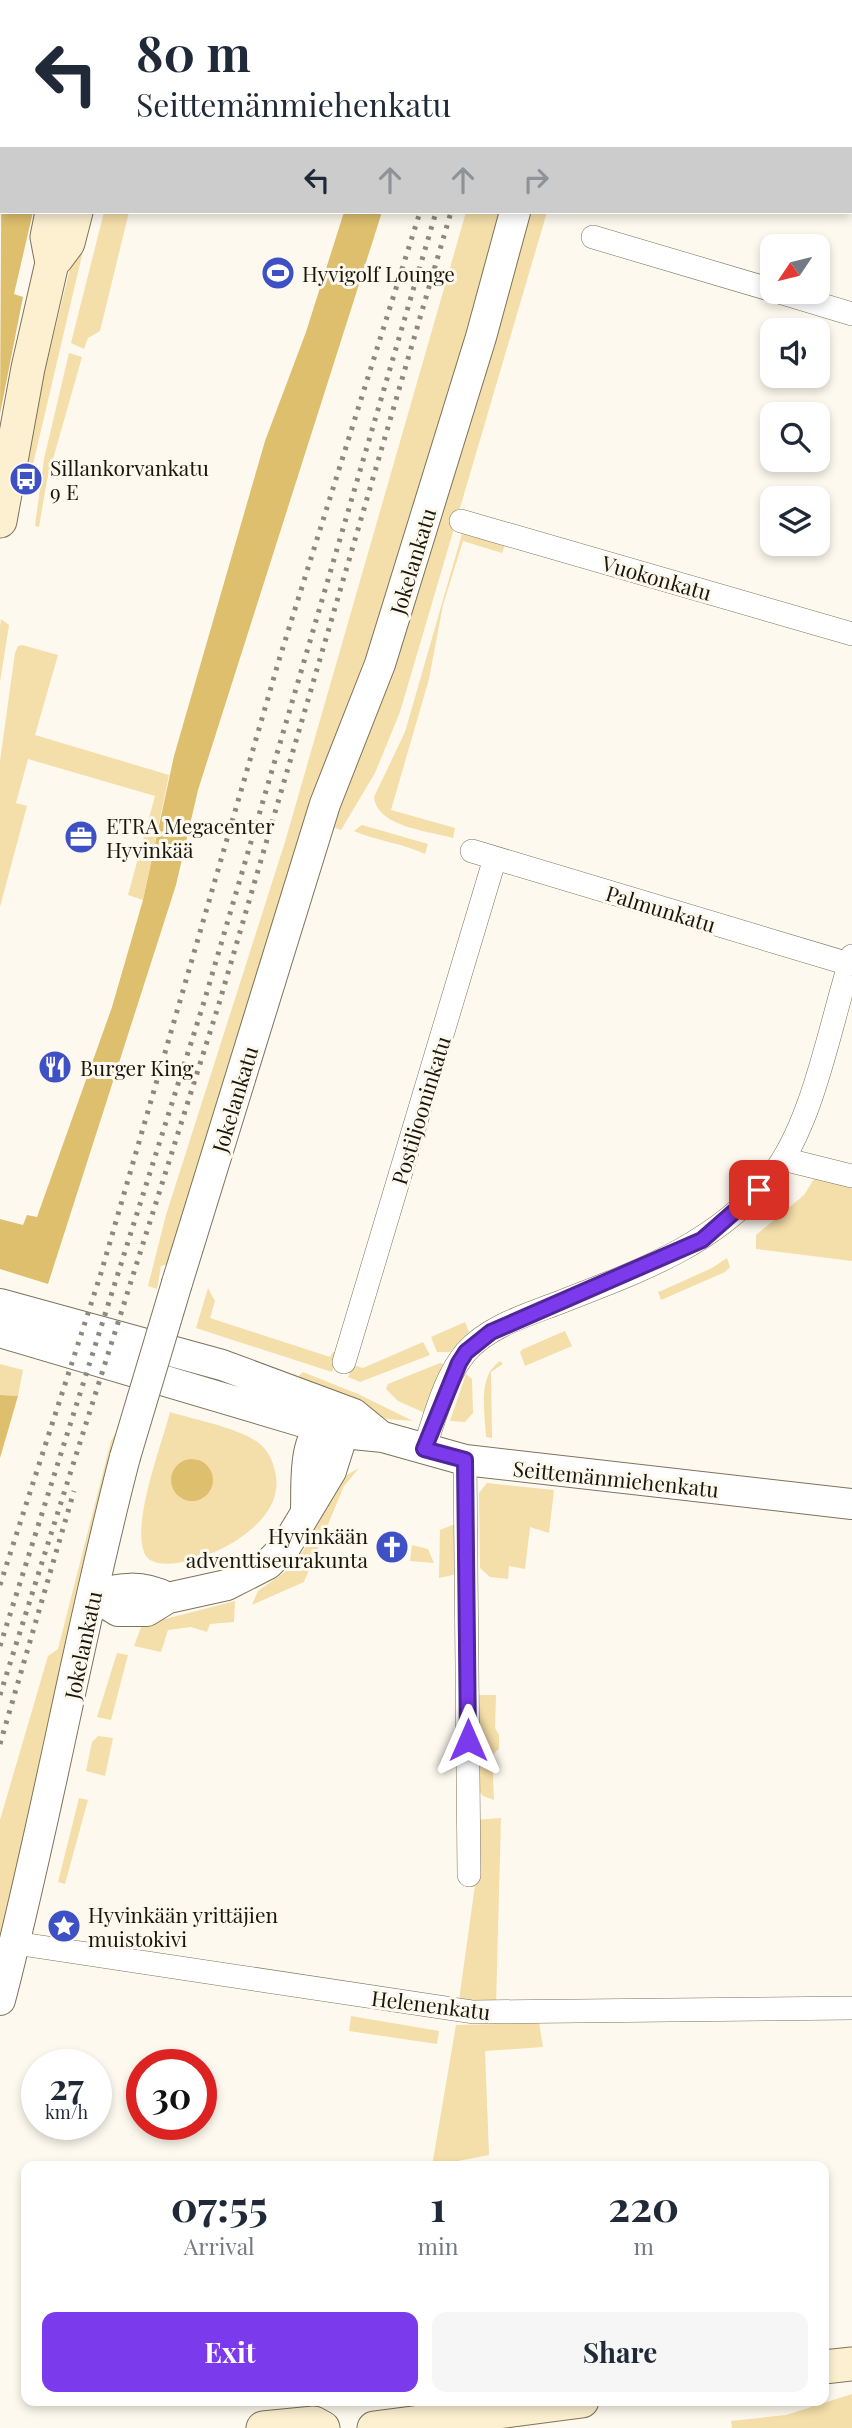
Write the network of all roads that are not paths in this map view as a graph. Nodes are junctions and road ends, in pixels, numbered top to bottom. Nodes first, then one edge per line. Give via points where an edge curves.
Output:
1 (52, 214) edge
2 (75, 214) edge
3 (514, 214) edge
4 (593, 237) dead end
5 (52, 263) junction
6 (760, 286) edge
7 (819, 304) edge
8 (852, 314) edge
9 (0, 521) edge
10 (461, 521) dead end
11 (852, 634) edge
12 (472, 851) dead end
13 (495, 858) junction
14 (851, 960) edge
15 (783, 1159) junction
16 (852, 1176) edge
17 (0, 1304) edge
18 (0, 1332) edge
19 (344, 1362) dead end
20 (333, 1423) junction
21 (424, 1449) junction
22 (465, 1460) junction
23 (852, 1504) edge
24 (92, 1595) junction
25 (469, 1875) dead end
26 (15, 1943) junction
27 (0, 2000) edge
28 (852, 2008) edge
29 (852, 2364) edge
30 (829, 2366) edge
31 (515, 2406) edge
32 (462, 2410) edge
33 (263, 2428) edge
34 (323, 2428) edge
35 (374, 2428) edge

1 - 5 main road via 47,237
2 - 5 main road via 68,243
3 - 24 street, Jokelankatu, bridge via 380,664 325,804 177,1283 125,1457
4 - 6 street
5 - 9 main road
7 - 8 street
10 - 11 street, Vuokonkatu
12 - 13 street, Palmunkatu
13 - 14 street, Palmunkatu
13 - 19 street, Postiljooninkatu
14 - 15 street via 798,1132
15 - 16 street
15 - 21 street via 748,1203 702,1240 509,1322 478,1342 466,1352 449,1382
17 - 20 street, Seittemänmiehenkatu via 222,1365
18 - 20 street, Seittemänmiehenkatu
20 - 21 street, Seittemänmiehenkatu
20 - 24 street via 331,1471 286,1546 268,1564 227,1585 168,1598 152,1590 127,1587
21 - 22 street, Seittemänmiehenkatu
22 - 23 street, Seittemänmiehenkatu
22 - 25 street
24 - 26 street, Jokelankatu
26 - 27 street, Jokelankatu
26 - 28 street, Helenenkatu via 473,2012
29 - 30 main road
31 - 32 main road
32 - 35 main road
33 - 34 main road via 314,2423

